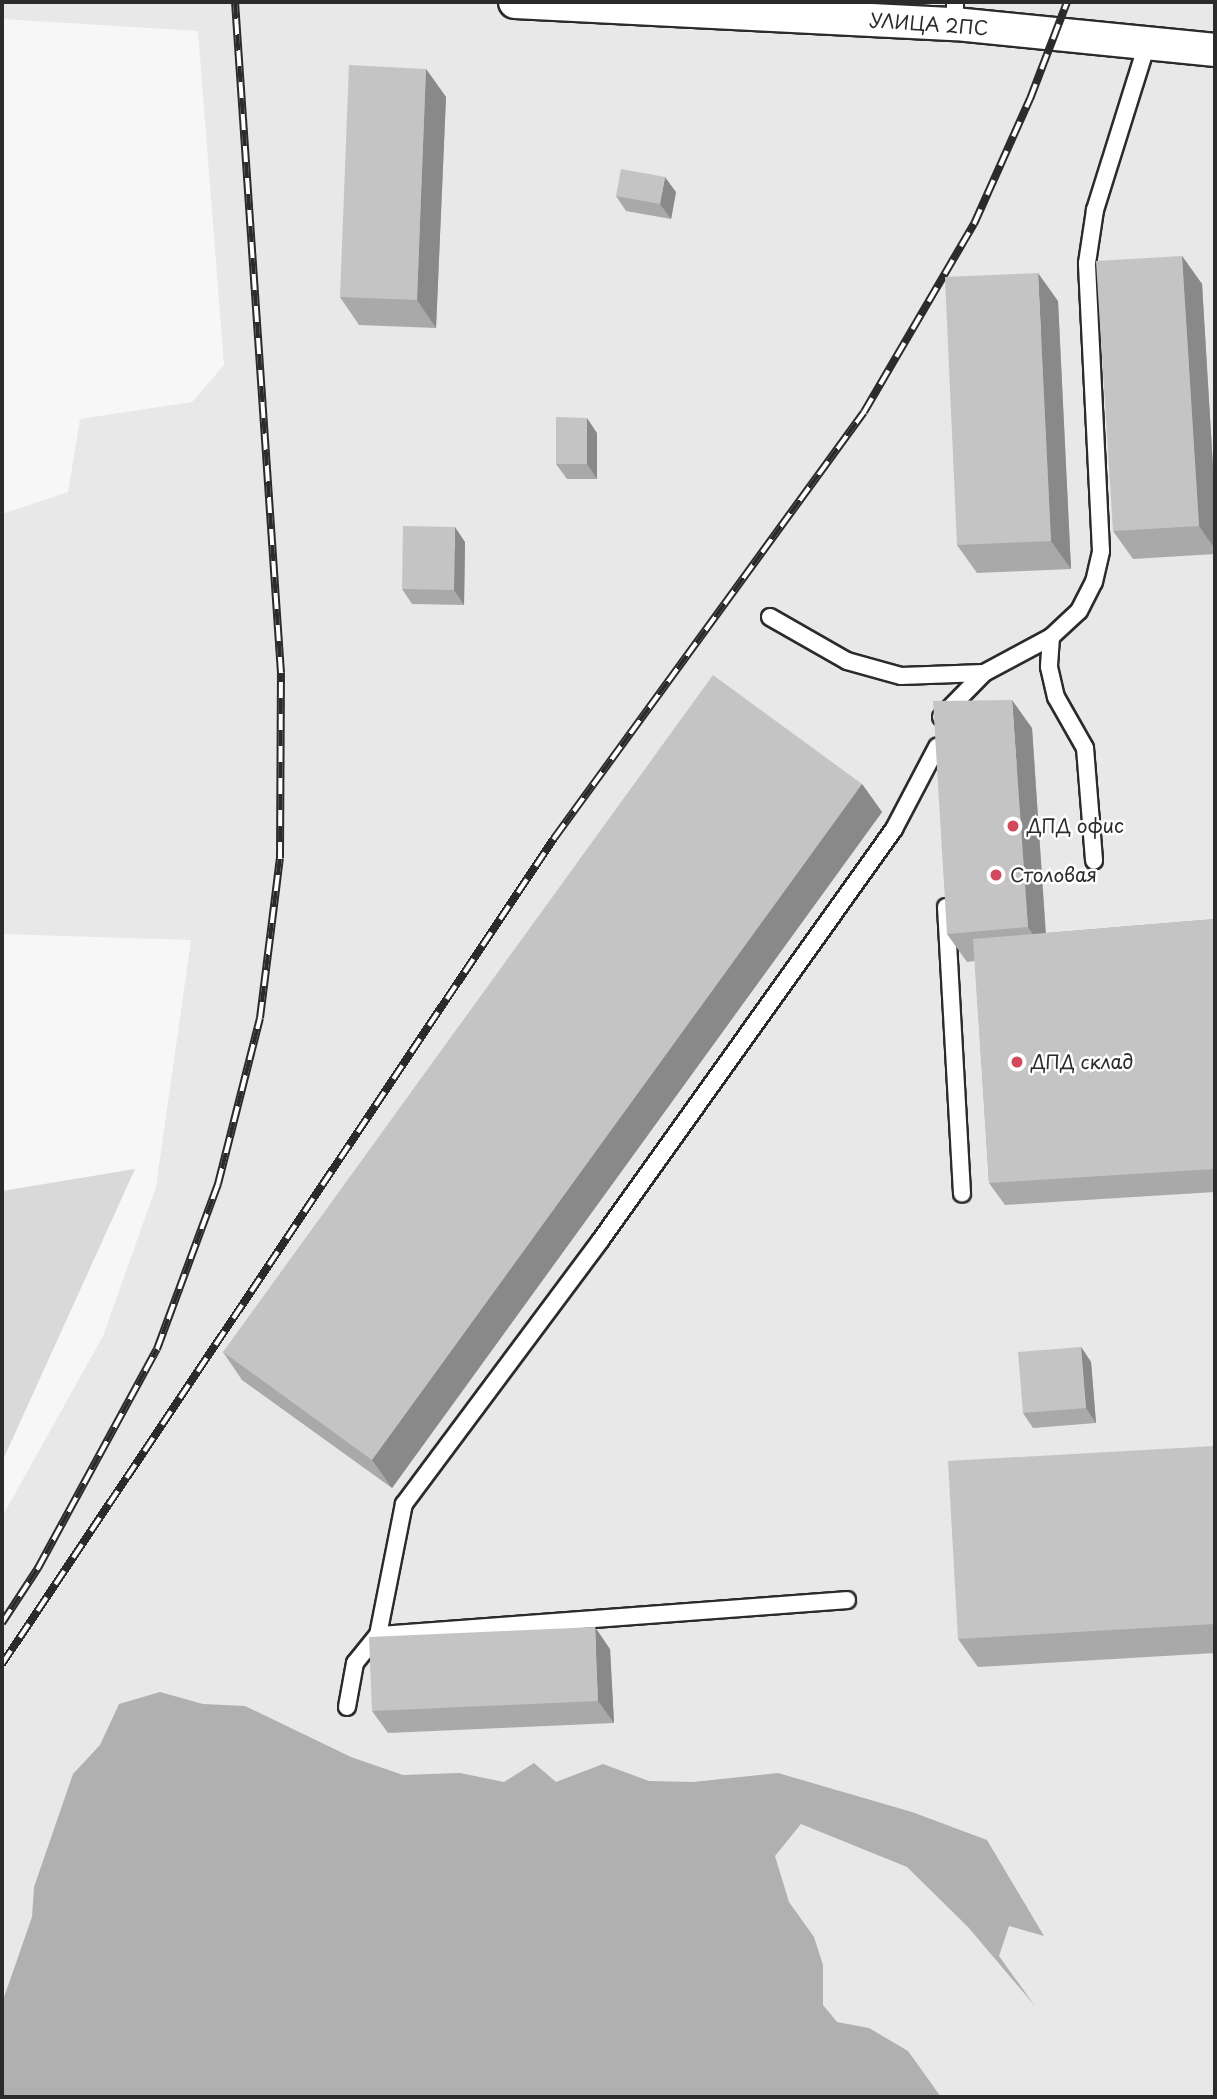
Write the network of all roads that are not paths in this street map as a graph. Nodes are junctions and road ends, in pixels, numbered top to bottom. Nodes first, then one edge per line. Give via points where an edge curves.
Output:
1 (515, 2) edge
2 (602, 4) edge
3 (955, 13) edge
4 (1146, 47) junction
5 (1215, 50) edge
6 (770, 618) dead end
7 (1051, 637) junction
8 (984, 673) junction
9 (936, 747) junction
10 (939, 787) edge
11 (1094, 861) dead end
12 (945, 896) edge
13 (962, 1194) dead end
14 (847, 1600) dead end
15 (378, 1635) junction
16 (347, 1707) dead end

1 - 2 street, УЛИЦА 2ПС
2 - 3 street, УЛИЦА 2ПС
3 - 4 street, УЛИЦА 2ПС
4 - 5 street, УЛИЦА 2ПС
4 - 7 lane via 1095,210 1087,264 1101,551 1094,582 1079,611
6 - 8 lane via 847,661 901,676
7 - 8 lane
7 - 11 lane via 1049,667 1056,697 1085,748
8 - 9 lane via 942,716
9 - 10 lane
9 - 15 lane via 886,841 608,1230 404,1504
12 - 13 lane
14 - 15 lane
15 - 16 lane via 355,1663

